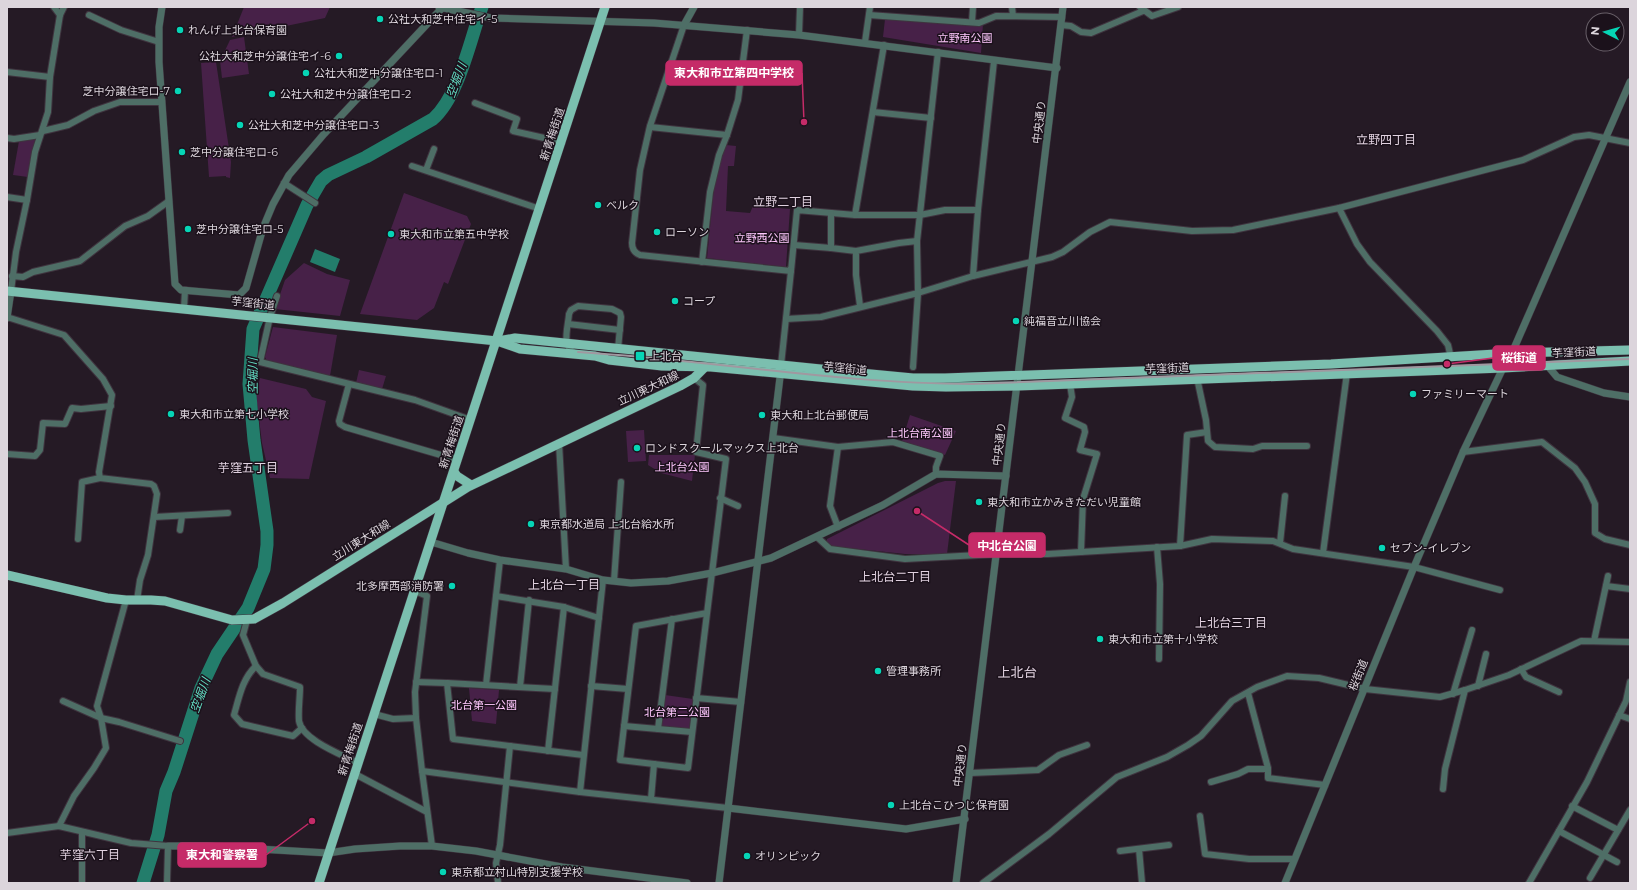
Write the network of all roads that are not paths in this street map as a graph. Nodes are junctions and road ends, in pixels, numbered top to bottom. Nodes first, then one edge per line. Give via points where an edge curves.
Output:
1 (54, 7) edge
2 (64, 7) edge
3 (162, 7) edge
4 (441, 7) edge
5 (605, 7) edge
6 (694, 7) edge
7 (800, 7) edge
8 (870, 7) edge
9 (973, 7) edge
10 (1012, 7) edge
11 (1063, 7) edge
12 (1178, 7) edge
13 (1142, 9) edge
14 (869, 14) junction
15 (60, 15) junction
16 (88, 15) dead end
17 (1013, 16) junction
18 (601, 21) junction
19 (1062, 21) junction
20 (972, 22) junction
21 (684, 25) junction
22 (747, 30) junction
23 (800, 34) junction
24 (159, 42) junction
25 (865, 42) junction
26 (884, 45) junction
27 (938, 52) junction
28 (994, 61) junction
29 (1056, 68) junction
30 (7, 72) edge
31 (50, 77) junction
32 (1630, 82) edge
33 (162, 102) junction
34 (475, 103) dead end
35 (873, 112) junction
36 (931, 118) junction
37 (650, 127) junction
38 (41, 133) junction
39 (727, 135) junction
40 (1606, 137) junction
41 (7, 138) edge
42 (562, 142) junction
43 (1630, 143) edge
44 (434, 149) dead end
45 (412, 166) dead end
46 (426, 170) junction
47 (284, 183) junction
48 (7, 196) edge
49 (27, 200) junction
50 (168, 201) junction
51 (315, 203) dead end
52 (1339, 208) junction
53 (540, 209) junction
54 (978, 210) junction
55 (831, 214) junction
56 (855, 215) junction
57 (920, 215) junction
58 (917, 242) junction
59 (794, 245) junction
60 (831, 248) junction
61 (856, 251) junction
62 (1032, 261) junction
63 (702, 262) junction
64 (791, 271) junction
65 (12, 276) junction
66 (973, 276) junction
67 (185, 290) junction
68 (9, 291) edge
69 (918, 293) junction
70 (277, 296) dead end
71 (860, 306) junction
72 (184, 309) junction
73 (267, 317) junction
74 (7, 318) edge
75 (786, 319) junction
76 (568, 324) junction
77 (620, 330) junction
78 (497, 341) junction
79 (566, 344) junction
80 (618, 349) junction
81 (1630, 350) edge
82 (1512, 353) junction
83 (579, 355) junction
84 (1451, 358) junction
85 (1630, 361) edge
86 (705, 362) junction
87 (1547, 365) junction
88 (914, 367) dead end
89 (1503, 368) junction
90 (781, 370) junction
91 (1347, 373) junction
92 (1019, 376) junction
93 (694, 378) junction
94 (1197, 378) junction
95 (349, 384) junction
96 (1070, 384) junction
97 (1018, 386) junction
98 (1630, 397) edge
99 (111, 406) junction
100 (471, 420) junction
101 (1207, 432) junction
102 (773, 438) junction
103 (559, 442) junction
104 (1307, 446) dead end
105 (838, 447) junction
106 (1463, 452) junction
107 (7, 454) edge
108 (458, 460) junction
109 (454, 472) junction
110 (936, 474) junction
111 (1006, 476) junction
112 (100, 478) junction
113 (621, 482) dead end
114 (471, 485) junction
115 (1285, 496) dead end
116 (720, 498) junction
117 (445, 500) junction
118 (738, 506) dead end
119 (228, 514) dead end
120 (182, 516) junction
121 (154, 517) junction
122 (838, 527) junction
123 (180, 530) dead end
124 (817, 537) junction
125 (78, 539) dead end
126 (431, 542) junction
127 (1280, 544) junction
128 (1630, 545) edge
129 (1180, 546) junction
130 (1157, 547) junction
131 (1081, 552) junction
132 (1323, 553) junction
133 (997, 554) junction
134 (500, 560) junction
135 (758, 562) junction
136 (1414, 567) junction
137 (566, 569) junction
138 (712, 572) junction
139 (7, 575) edge
140 (1608, 576) dead end
141 (603, 580) junction
142 (614, 581) junction
143 (1606, 586) junction
144 (1630, 589) edge
145 (1500, 590) dead end
146 (415, 591) junction
147 (496, 596) junction
148 (126, 600) junction
149 (137, 600) junction
150 (529, 600) junction
151 (564, 607) junction
152 (707, 613) junction
153 (599, 618) junction
154 (672, 619) junction
155 (247, 620) junction
156 (1472, 630) dead end
157 (1594, 641) junction
158 (1630, 642) edge
159 (1486, 654) dead end
160 (1159, 659) dead end
161 (256, 666) junction
162 (1521, 669) junction
163 (416, 682) junction
164 (1630, 682) edge
165 (448, 683) junction
166 (486, 685) junction
167 (591, 686) junction
168 (1478, 686) junction
169 (520, 687) junction
170 (555, 689) junction
171 (628, 689) junction
172 (1365, 689) junction
173 (1466, 690) junction
174 (1248, 692) junction
175 (1559, 692) dead end
176 (1453, 694) junction
177 (696, 698) junction
178 (63, 701) dead end
179 (741, 702) junction
180 (374, 714) junction
181 (1619, 715) junction
182 (101, 718) junction
183 (416, 718) junction
184 (1630, 719) edge
185 (624, 726) junction
186 (302, 728) junction
187 (658, 729) junction
188 (692, 732) junction
189 (180, 741) dead end
190 (1087, 745) dead end
191 (510, 746) junction
192 (548, 751) junction
193 (584, 755) junction
194 (358, 763) junction
195 (654, 764) junction
196 (1268, 769) junction
197 (422, 771) junction
198 (970, 773) junction
199 (355, 774) junction
200 (1211, 782) dead end
201 (507, 783) junction
202 (1325, 785) junction
203 (1443, 789) dead end
204 (580, 792) junction
205 (651, 799) junction
206 (1572, 806) junction
207 (728, 808) junction
208 (1630, 810) edge
209 (427, 812) junction
210 (1200, 816) dead end
211 (964, 819) junction
212 (59, 826) junction
213 (1618, 830) junction
214 (1559, 831) junction
215 (82, 832) junction
216 (7, 833) edge
217 (1169, 845) dead end
218 (165, 846) junction
219 (432, 846) junction
220 (1139, 849) junction
221 (1120, 851) dead end
222 (328, 853) junction
223 (1603, 854) junction
224 (497, 855) junction
225 (1294, 860) junction
226 (1617, 862) dead end
227 (1590, 878) dead end
228 (671, 882) edge
229 (82, 883) edge
230 (167, 883) edge
231 (319, 883) edge
232 (498, 883) edge
233 (687, 883) edge
234 (719, 883) edge
235 (956, 883) edge
236 (983, 883) edge
237 (1142, 883) edge
238 (1285, 883) edge
239 (1529, 883) edge

1 - 15 street
2 - 15 street
3 - 24 street
4 - 18 street via 491,18
4 - 47 street via 305,155
5 - 18 main road, 新青梅街道
6 - 21 street
7 - 23 street
8 - 14 street
9 - 20 street
10 - 17 street
11 - 19 street, 中央通り
12 - 13 street via 1152,16
13 - 19 street via 1091,33 1081,32
14 - 20 street
14 - 25 street
15 - 31 street
16 - 24 street via 121,30
17 - 19 street
17 - 20 street via 996,16 979,23
18 - 21 street
18 - 42 main road, 新青梅街道
19 - 29 street, 中央通り
21 - 22 street
21 - 37 street
22 - 23 street
22 - 39 street via 741,86
23 - 25 street
24 - 33 street
25 - 26 street
26 - 27 street
26 - 35 street
27 - 28 street
27 - 36 street
28 - 29 street
28 - 54 street
29 - 62 street, 中央通り
30 - 31 street
31 - 38 street via 48,112
32 - 40 street, 桜街道
33 - 38 street via 120,102 94,111 68,125
33 - 50 street
34 - 42 street via 517,119 513,131
35 - 36 street
35 - 56 street
36 - 57 street
37 - 39 street
37 - 63 street via 638,181 632,246 636,254 640,255
38 - 41 street via 14,139
38 - 49 street
39 - 63 street via 710,192
40 - 43 street
40 - 52 street via 1574,137 1523,160
40 - 82 street, 桜街道
42 - 53 main road, 新青梅街道
44 - 46 street
45 - 46 street
46 - 53 street
47 - 51 street
47 - 67 street via 263,228 244,291 238,295
48 - 49 street
49 - 65 street
50 - 65 street via 148,216 125,226 80,261 33,272 23,277
50 - 67 street via 174,281 178,288
52 - 62 street via 1213,232 1110,222 1090,232 1063,252
52 - 84 street via 1357,244 1370,262 1437,331 1448,345
53 - 78 main road, 新青梅街道
54 - 57 street via 945,210
54 - 66 street
55 - 56 street
55 - 59 street via 796,210
55 - 60 street
56 - 57 street
57 - 58 street
58 - 61 street
58 - 69 street
59 - 60 street
59 - 64 street
60 - 61 street
61 - 71 street
62 - 66 street
62 - 92 street, 中央通り
63 - 64 street
64 - 75 street
65 - 68 street
66 - 69 street
67 - 72 street
68 - 72 main road, 芋窪街道
68 - 74 street
69 - 71 street
69 - 88 street
70 - 73 street
71 - 75 street via 821,317
72 - 73 main road, 芋窪街道
73 - 78 main road, 芋窪街道
73 - 95 street via 260,362
74 - 99 street via 64,335 103,379 112,396
75 - 90 street
76 - 77 street
76 - 77 street via 569,314 574,307 612,309 621,317
76 - 79 street
77 - 80 street
78 - 79 main road, 芋窪街道 via 515,338
78 - 83 main road, 芋窪街道 via 520,349
78 - 100 main road, 新青梅街道
79 - 80 main road, 芋窪街道
79 - 83 street
80 - 86 main road, 芋窪街道
81 - 82 main road, 芋窪街道
82 - 84 main road, 芋窪街道
82 - 89 street, 桜街道
83 - 86 main road, 芋窪街道 via 662,366
84 - 92 main road, 芋窪街道
85 - 87 main road, 芋窪街道
86 - 90 main road, 芋窪街道
86 - 93 main road, 立川東大和線
87 - 89 main road, 芋窪街道
87 - 98 street via 1557,377 1604,393
89 - 91 main road, 芋窪街道
89 - 106 street, 桜街道
90 - 92 main road, 芋窪街道 via 913,378
90 - 97 main road, 芋窪街道 via 913,386
90 - 102 street
91 - 94 main road, 芋窪街道
91 - 132 street
92 - 97 street, 中央通り
93 - 103 main road, 立川東大和線
93 - 116 street via 703,385 696,452 726,459
94 - 96 main road, 芋窪街道
94 - 101 street
95 - 100 street via 415,400
95 - 108 street via 340,424
96 - 97 main road, 芋窪街道
96 - 131 street via 1072,397 1065,418 1084,427 1080,450 1097,454 1083,499
97 - 111 street, 中央通り
99 - 107 street via 72,408 65,424 43,423 40,450 35,456
99 - 112 street
100 - 108 main road, 新青梅街道
101 - 104 street via 1208,441 1214,447 1253,449 1262,446
101 - 129 street via 1187,435
102 - 105 street
102 - 135 street
103 - 114 main road, 立川東大和線
103 - 137 street
105 - 110 street via 893,442 940,456
105 - 122 street via 830,506
106 - 128 street via 1542,442 1575,468 1585,482 1595,504 1595,533 1605,539
106 - 136 street, 桜街道
108 - 109 main road, 新青梅街道
109 - 114 main road
109 - 117 main road, 新青梅街道
110 - 111 street
110 - 122 street via 883,505
111 - 133 street, 中央通り
112 - 121 street via 154,486 157,494
112 - 125 street via 82,482
113 - 142 street
114 - 117 main road, 立川東大和線
115 - 127 street
116 - 118 street
116 - 138 street
117 - 126 main road, 新青梅街道
117 - 155 main road, 立川東大和線 via 283,603 254,619
119 - 120 street
120 - 121 street
120 - 123 street
121 - 149 street
122 - 124 street
124 - 133 street via 830,549 905,559
124 - 135 street
126 - 134 street
126 - 146 main road, 新青梅街道
127 - 129 street via 1273,541 1212,539
127 - 132 street via 1293,549
129 - 130 street
130 - 131 street
130 - 160 street via 1160,584
131 - 133 street
132 - 136 street
133 - 198 street, 中央通り
134 - 137 street
134 - 147 street
135 - 138 street
135 - 179 street
136 - 145 street
136 - 172 street, 桜街道
137 - 141 street
138 - 142 street via 668,581
138 - 152 street
139 - 148 main road, 立川東大和線
140 - 143 street
141 - 142 street
141 - 153 street
143 - 144 street
143 - 157 street
146 - 163 street via 427,596
146 - 180 main road, 新青梅街道
147 - 150 street
147 - 166 street
148 - 149 main road, 立川東大和線
148 - 182 street via 97,706
149 - 155 main road, 立川東大和線 via 165,601 232,620
150 - 151 street
150 - 169 street
151 - 153 street
151 - 170 street
152 - 154 street
152 - 177 street
153 - 167 street
154 - 171 street via 636,626
154 - 187 street
155 - 161 street via 243,635
156 - 176 street
157 - 158 street
157 - 162 street via 1581,641
159 - 168 street
161 - 186 street via 263,674 300,687
161 - 186 street via 248,674 234,715 242,724 293,736
162 - 168 street
162 - 175 street via 1526,677
163 - 165 street
163 - 183 street
164 - 181 street
165 - 166 street
165 - 191 street via 453,738
166 - 169 street
167 - 171 street
167 - 193 street
168 - 173 street
169 - 170 street
170 - 192 street
171 - 185 street
172 - 174 street via 1319,678 1287,676
172 - 176 street via 1432,697
172 - 202 street, 桜街道
173 - 176 street
173 - 203 street via 1445,770
174 - 196 street
174 - 236 street via 1232,701 1201,736 1167,757 1117,777 1049,834
177 - 179 street
177 - 188 street
178 - 182 street
179 - 207 street
180 - 183 street via 393,719
180 - 194 main road, 新青梅街道
181 - 184 street
181 - 206 street via 1587,782
182 - 189 street
182 - 212 street via 106,748 74,796
183 - 197 street
185 - 187 street
185 - 195 street via 620,760
186 - 194 street via 311,739
187 - 188 street
188 - 195 street via 688,768
190 - 198 street via 1059,756 1038,770
191 - 192 street
191 - 201 street
192 - 193 street
193 - 204 street
194 - 199 main road, 新青梅街道
195 - 205 street
196 - 200 street via 1248,769
196 - 202 street via 1268,778
197 - 201 street
197 - 209 street
198 - 211 street, 中央通り
199 - 209 street
199 - 222 main road, 新青梅街道
201 - 204 street
201 - 224 street
202 - 225 street, 桜街道
204 - 205 street
205 - 207 street
206 - 213 street
206 - 214 street
207 - 211 street via 906,829
207 - 234 street
208 - 213 street
209 - 219 street
210 - 225 street via 1205,854 1249,859
211 - 235 street, 中央通り
212 - 215 street
212 - 216 street
213 - 223 street
214 - 223 street
214 - 239 street
215 - 218 street via 141,844
215 - 229 street
217 - 220 street
218 - 222 street
218 - 230 street
219 - 222 street via 355,849
219 - 224 street
220 - 221 street
220 - 237 street
222 - 231 main road, 新青梅街道
223 - 226 street
223 - 227 street
224 - 228 street
224 - 232 street
225 - 238 street, 桜街道
228 - 233 street

